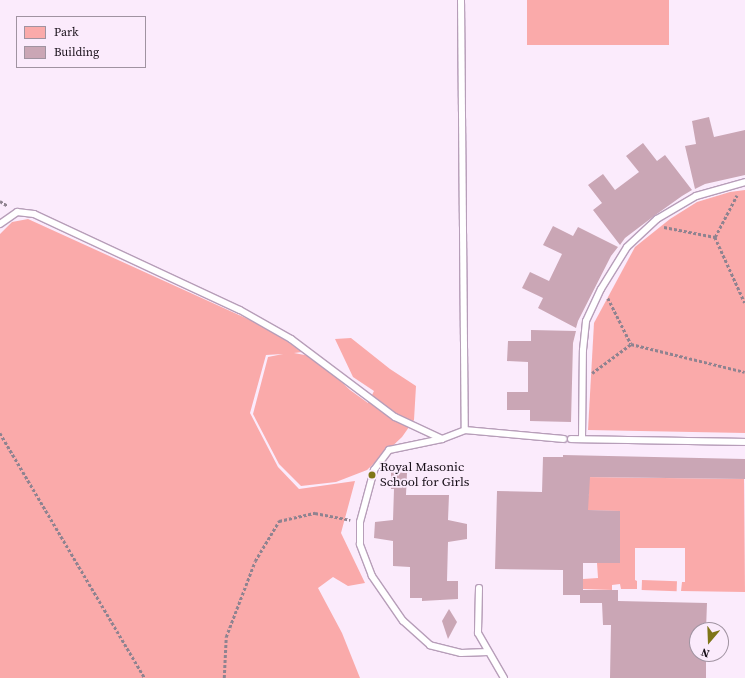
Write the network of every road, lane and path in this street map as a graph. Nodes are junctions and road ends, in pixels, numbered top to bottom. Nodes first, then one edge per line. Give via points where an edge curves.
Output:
1 (461, 0) edge
2 (744, 182) edge
3 (0, 224) edge
4 (652, 224) junction
5 (715, 237) junction
6 (602, 287) junction
7 (745, 303) edge
8 (631, 344) junction
9 (745, 372) edge
10 (582, 380) junction
11 (465, 430) junction
12 (0, 433) edge
13 (442, 439) junction
14 (582, 439) junction
15 (745, 442) edge
16 (360, 522) junction
17 (479, 588) dead end
18 (488, 652) junction
19 (145, 678) edge
20 (224, 678) edge
21 (504, 678) edge

1 - 11 lane
2 - 4 lane via 696,196
2 - 5 path
3 - 13 lane via 17,212 34,214 240,310 291,338 395,417
4 - 5 path
4 - 6 lane via 627,247
5 - 7 path
6 - 8 path
6 - 10 lane via 586,321
8 - 9 path
8 - 10 path
10 - 14 lane
11 - 13 lane
11 - 14 lane
12 - 19 path
13 - 16 lane via 389,450 374,470
14 - 15 lane
16 - 18 lane via 360,544 372,576 403,621 430,645 461,653
16 - 20 path via 315,513 279,521 256,561 226,636
17 - 18 lane via 478,633
18 - 21 lane

